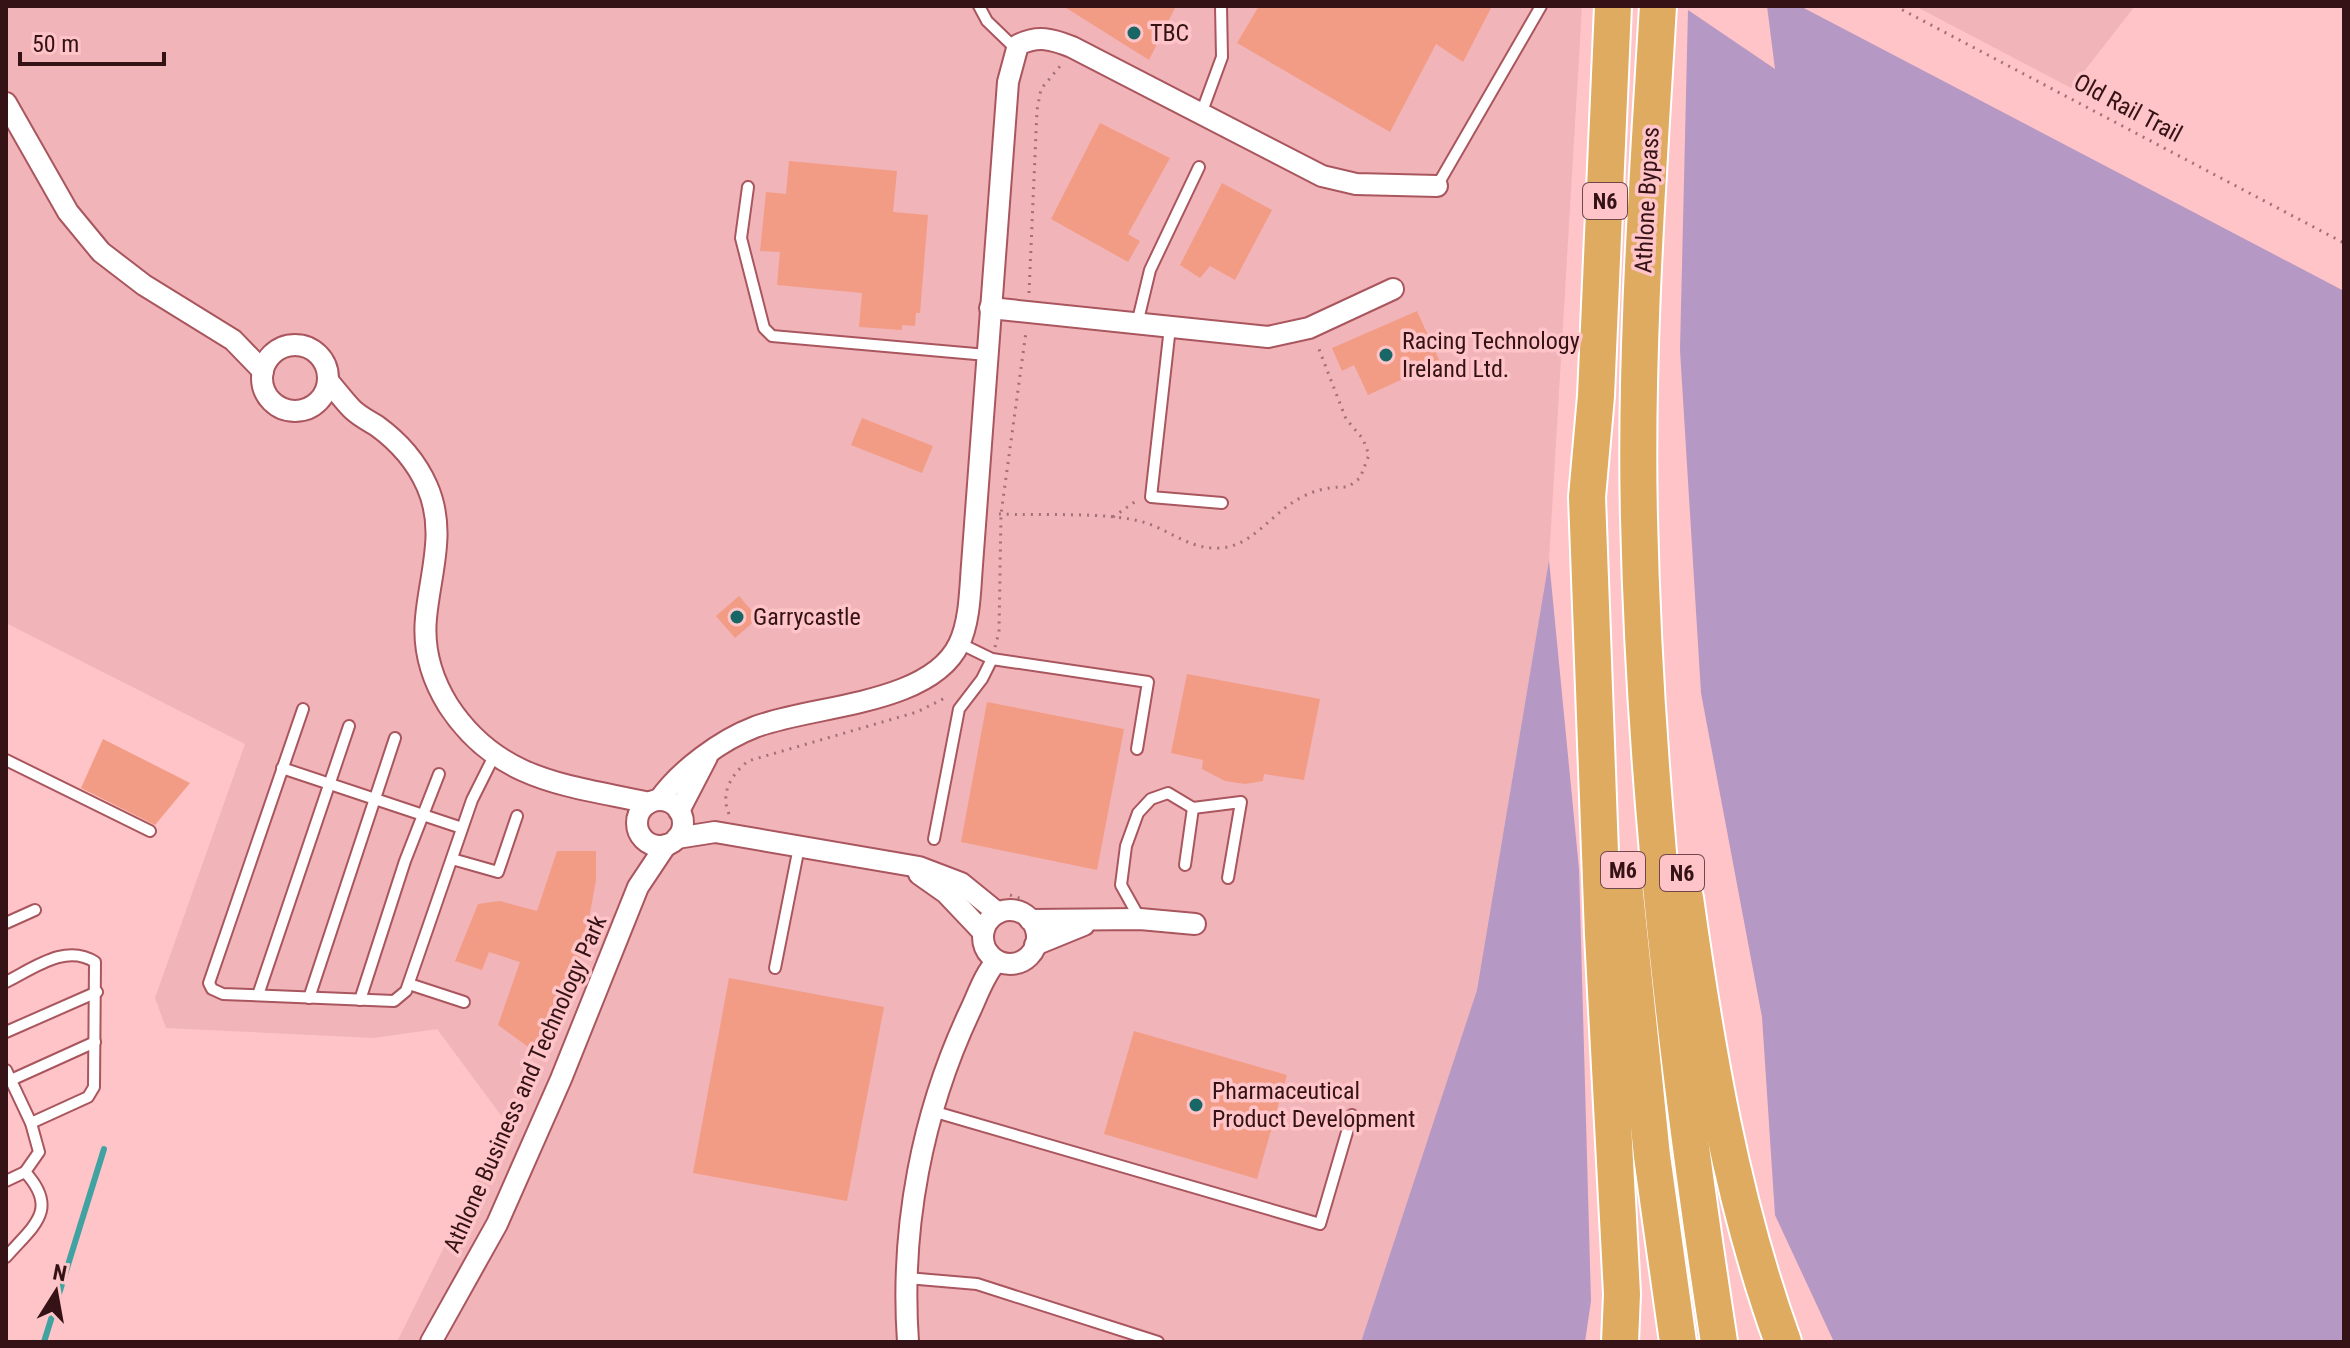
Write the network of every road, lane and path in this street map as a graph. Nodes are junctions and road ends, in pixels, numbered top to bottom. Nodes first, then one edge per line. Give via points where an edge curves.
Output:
1 (979, 6) edge
2 (1221, 6) edge
3 (1541, 6) edge
4 (1613, 6) edge
5 (1658, 6) edge
6 (1895, 6) edge
7 (1015, 48) junction
8 (1080, 50) junction
9 (6, 103) edge
10 (1201, 114) junction
11 (1199, 167) dead end
12 (1437, 186) joint
13 (748, 187) dead end
14 (2344, 243) edge
15 (1393, 289) dead end
16 (990, 308) junction
17 (1028, 312) junction
18 (1137, 324) junction
19 (1170, 327) junction
20 (1309, 328) junction
21 (233, 340) junction
22 (278, 349) junction
23 (987, 355) junction
24 (263, 371) junction
25 (328, 381) junction
26 (1639, 394) junction
27 (1596, 396) junction
28 (312, 406) junction
29 (353, 411) junction
30 (1151, 497) junction
31 (1222, 503) dead end
32 (975, 513) junction
33 (1001, 514) junction
34 (1112, 519) junction
35 (959, 643) junction
36 (992, 659) junction
37 (954, 692) dead end
38 (303, 709) dead end
39 (349, 726) dead end
40 (395, 738) dead end
41 (1137, 749) dead end
42 (494, 756) junction
43 (707, 757) junction
44 (6, 760) edge
45 (282, 768) junction
46 (439, 774) dead end
47 (329, 784) junction
48 (590, 793) junction
49 (373, 799) junction
50 (654, 802) junction
51 (1193, 808) junction
52 (680, 813) junction
53 (423, 815) junction
54 (517, 816) dead end
55 (734, 820) dead end
56 (462, 828) junction
57 (150, 831) dead end
58 (639, 831) junction
59 (715, 832) junction
60 (934, 839) dead end
61 (672, 842) junction
62 (799, 847) junction
63 (452, 859) junction
64 (1185, 865) dead end
65 (905, 867) junction
66 (1228, 878) dead end
67 (638, 887) junction
68 (1000, 903) junction
69 (35, 910) dead end
70 (1031, 911) junction
71 (1140, 919) junction
72 (1092, 922) junction
73 (6, 923) edge
74 (1195, 924) dead end
75 (983, 932) junction
76 (1035, 945) junction
77 (997, 961) junction
78 (775, 968) dead end
79 (6, 982) edge
80 (409, 984) junction
81 (97, 992) junction
82 (258, 995) junction
83 (309, 998) junction
84 (360, 1000) junction
85 (464, 1002) dead end
86 (6, 1032) edge
87 (95, 1042) junction
88 (8, 1075) edge
89 (932, 1111) junction
90 (1352, 1115) dead end
91 (31, 1123) junction
92 (25, 1172) junction
93 (6, 1181) edge
94 (6, 1257) edge
95 (905, 1278) junction
96 (431, 1342) edge
97 (908, 1342) edge
98 (1158, 1342) edge
99 (1620, 1342) edge
100 (1678, 1342) edge
101 (1719, 1342) edge
102 (1783, 1342) edge

1 - 7 lane
2 - 10 lane via 1222,57
3 - 12 lane
4 - 27 highway, Athlone Bypass / N6
5 - 26 highway, Athlone Bypass / N6
6 - 14 path, Old Rail Trail
7 - 8 street via 1033,38
7 - 16 street, Athlone Business and Technology Park
8 - 10 street
8 - 17 path via 1041,89 1033,152
9 - 21 street via 68,212 101,252
10 - 12 street via 1322,176 1356,184
11 - 18 lane via 1150,270
13 - 23 lane via 741,238 764,328 772,336
15 - 20 street
16 - 17 street
16 - 23 street, Athlone Business and Technology Park
17 - 18 street
17 - 33 path
18 - 19 street
19 - 20 street via 1268,337
19 - 30 lane
20 - 34 path via 1346,419 1369,455 1360,478 1348,487 1307,492 1236,544 1219,548 1193,545 1145,523
21 - 22 street
21 - 24 street
22 - 24 street
22 - 25 street via 296,345 313,350 325,363
23 - 32 street, Athlone Business and Technology Park
24 - 28 street via 265,391 278,406 297,411
25 - 28 street via 322,398
25 - 29 street
26 - 101 highway, M6 via 1643,647 1667,956
26 - 102 highway, N6 via 1671,798 1697,983 1724,1135 1758,1275
27 - 99 highway, N6 via 1587,497
27 - 100 highway, M6 via 1625,903
28 - 29 street
29 - 42 street via 407,452 427,486 438,543 426,618 430,665 455,716
30 - 31 lane
30 - 34 path via 1128,503
32 - 33 path
32 - 35 street, Athlone Business and Technology Park via 970,591
33 - 34 path
33 - 36 path via 999,632
35 - 36 lane
35 - 43 street, Athlone Business and Technology Park via 939,670 914,685 755,727
36 - 41 lane via 1148,682
36 - 60 lane via 959,709
37 - 55 path via 935,706 748,761 726,792
38 - 45 lane
39 - 47 lane
40 - 49 lane
42 - 48 street via 531,775
42 - 56 lane
43 - 50 street, Athlone Business and Technology Park
43 - 52 street, Athlone Business and Technology Park
44 - 57 lane
45 - 47 lane
45 - 82 lane via 209,983 223,994
46 - 53 lane
47 - 49 lane
47 - 82 lane
48 - 50 street
48 - 58 street
49 - 53 lane
49 - 83 lane
50 - 52 street
50 - 58 street, Athlone Business and Technology Park via 640,811
51 - 64 lane
51 - 66 lane via 1241,802
51 - 71 lane via 1168,793 1151,799 1138,813 1126,846 1121,885
52 - 59 street
52 - 61 street, Athlone Business and Technology Park via 683,825
53 - 56 lane
53 - 84 lane
54 - 63 lane via 498,872
56 - 63 lane
58 - 61 street via 653,846
58 - 67 street, Athlone Business and Technology Park
59 - 61 street
59 - 62 street
61 - 67 street, Athlone Business and Technology Park
62 - 65 street
62 - 78 lane
63 - 80 lane
65 - 68 street via 945,875
65 - 75 street via 946,893
67 - 96 street, Athlone Business and Technology Park via 497,1224
68 - 70 path
68 - 70 street
68 - 75 street
69 - 73 lane
70 - 72 street
70 - 76 street
71 - 72 street
71 - 74 street
72 - 76 street
75 - 77 street via 985,949
76 - 77 street via 1024,960
77 - 89 street via 954,1046
79 - 81 lane via 67,953 82,953 95,962
80 - 84 lane via 394,1001
80 - 85 lane
81 - 86 lane
81 - 87 lane
82 - 83 lane
83 - 84 lane
87 - 88 lane
87 - 91 lane via 94,1087 88,1097
88 - 91 lane
89 - 90 lane via 1320,1224
89 - 95 street via 914,1196
91 - 92 lane via 39,1152
92 - 93 lane
92 - 94 lane via 44,1202 39,1218
95 - 97 street
95 - 98 lane via 977,1284

